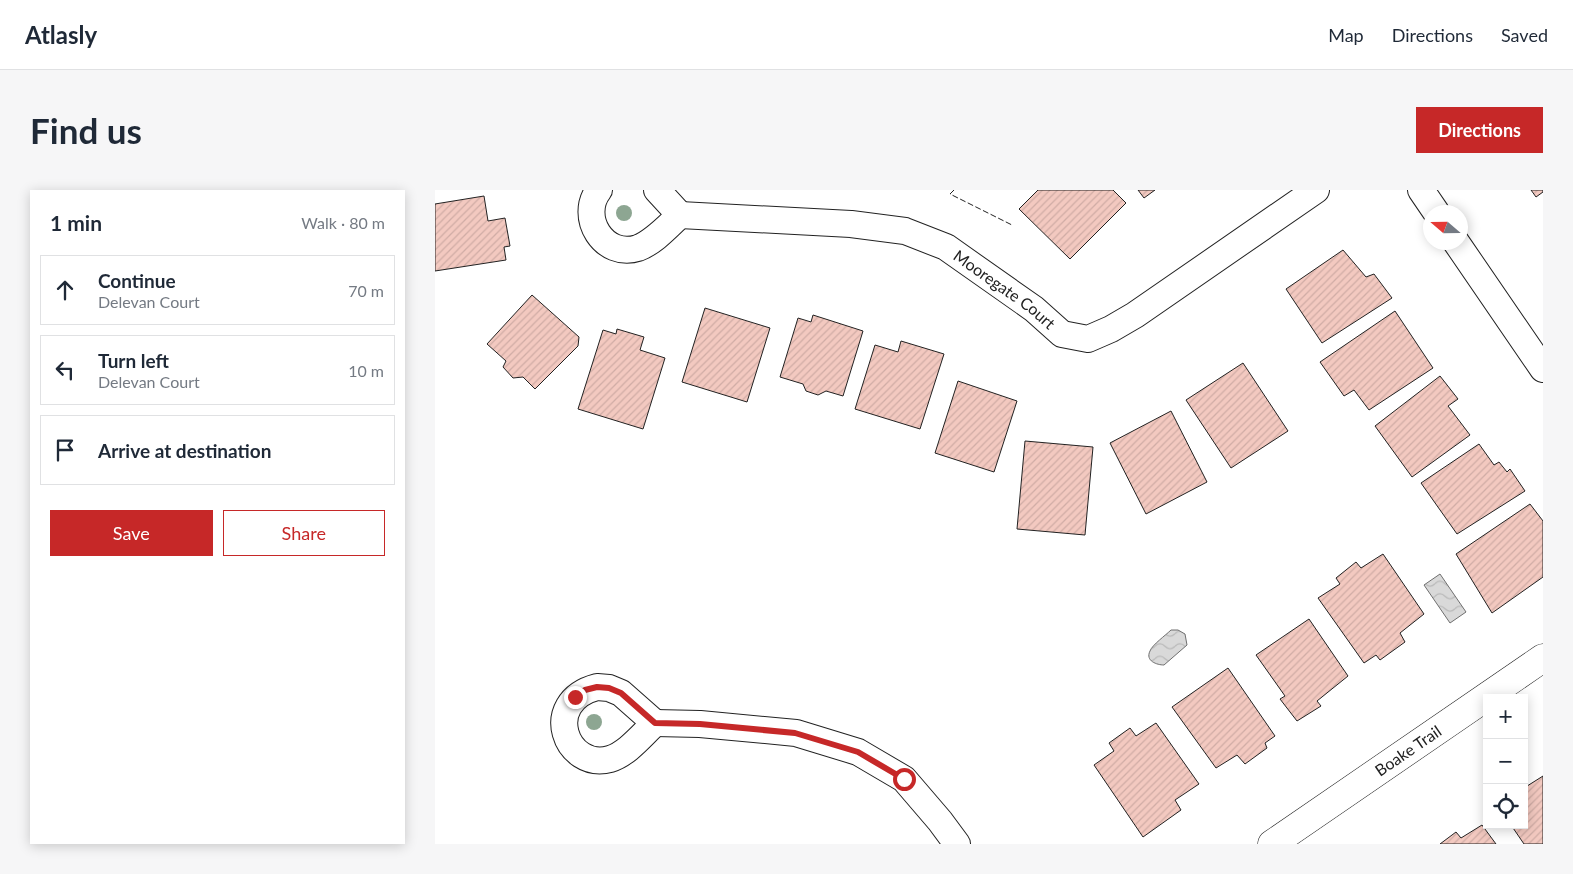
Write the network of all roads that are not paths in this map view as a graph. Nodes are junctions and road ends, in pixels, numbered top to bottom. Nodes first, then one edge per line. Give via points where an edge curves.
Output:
1 (599, 190) edge
2 (657, 190) edge
3 (1316, 190) edge
4 (1421, 190) edge
5 (1431, 205) edge
6 (680, 214) junction
7 (1461, 250) edge
8 (1543, 369) edge
9 (1543, 658) edge
10 (655, 723) dead end
11 (957, 844) edge
12 (1273, 844) edge

1 - 6 street via 591,217 602,239 612,246 624,249 647,244
2 - 6 street
3 - 6 street, Mooregate Court via 1135,315 1088,339 1062,334 1034,308 946,246 905,230
4 - 5 street
7 - 8 street
9 - 12 street, Boake Trail
10 - 11 street via 795,733 858,752 904,779

